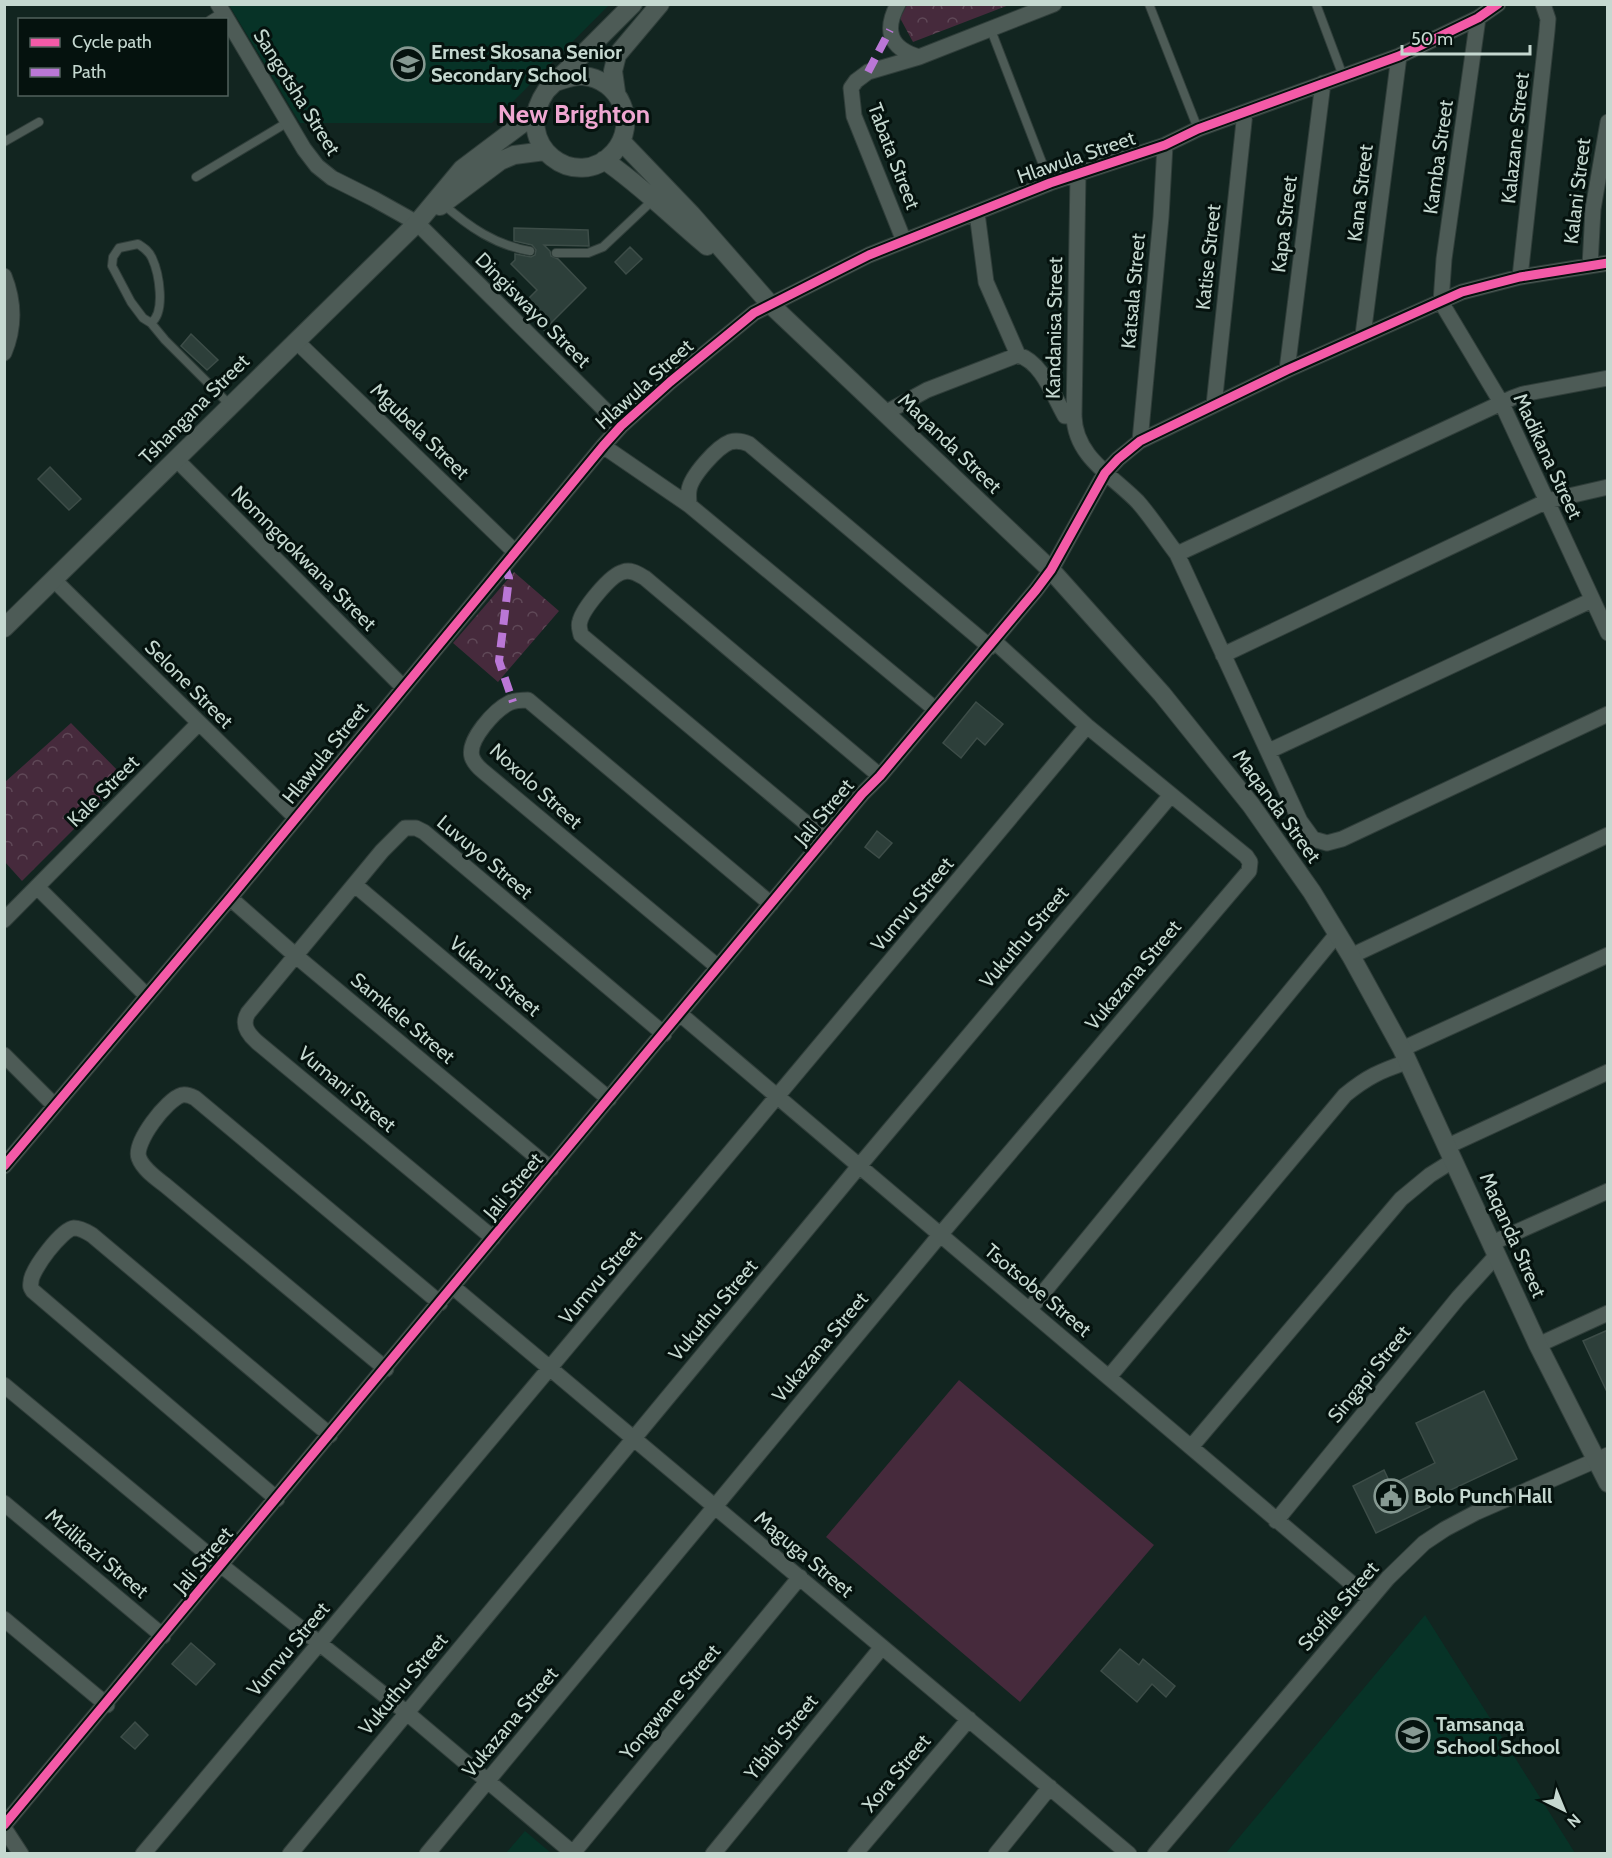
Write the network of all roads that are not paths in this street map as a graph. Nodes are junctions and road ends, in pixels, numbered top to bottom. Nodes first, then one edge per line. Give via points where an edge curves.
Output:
1 (633, 4) edge
2 (660, 4) edge
3 (898, 4) edge
4 (1054, 4) edge
5 (1149, 4) edge
6 (1316, 4) edge
7 (1498, 4) edge
8 (1543, 4) edge
9 (1478, 18) junction
10 (228, 29) edge
11 (991, 30) junction
12 (1399, 56) junction
13 (919, 57) junction
14 (1343, 76) junction
15 (556, 82) junction
16 (1323, 83) junction
17 (616, 92) junction
18 (1245, 112) junction
19 (535, 114) junction
20 (39, 122) dead end
21 (288, 122) junction
22 (1608, 122) edge
23 (1198, 129) junction
24 (621, 141) junction
25 (4, 142) edge
26 (1165, 145) junction
27 (545, 151) junction
28 (604, 160) junction
29 (1078, 174) junction
30 (196, 177) dead end
31 (1050, 183) junction
32 (658, 193) junction
33 (443, 204) junction
34 (977, 213) junction
35 (417, 223) junction
36 (904, 241) junction
37 (530, 251) dead end
38 (556, 253) dead end
39 (1608, 264) edge
40 (1590, 266) junction
41 (4, 276) edge
42 (1520, 277) junction
43 (1441, 302) junction
44 (770, 304) junction
45 (151, 323) junction
46 (1363, 335) junction
47 (296, 341) junction
48 (4, 353) edge
49 (1018, 355) junction
50 (1287, 370) junction
51 (1608, 378) edge
52 (1502, 404) junction
53 (230, 405) junction
54 (1214, 405) junction
55 (885, 413) junction
56 (1074, 416) junction
57 (621, 426) junction
58 (1140, 441) junction
59 (603, 446) junction
60 (176, 459) junction
61 (1106, 473) junction
62 (1608, 488) edge
63 (1547, 501) junction
64 (689, 505) junction
65 (515, 552) junction
66 (1177, 554) junction
67 (1051, 570) junction
68 (54, 580) junction
69 (1599, 607) edge
70 (5, 626) edge
71 (1608, 633) edge
72 (992, 644) junction
73 (1224, 655) junction
74 (403, 687) junction
75 (935, 709) junction
76 (1608, 714) edge
77 (199, 723) junction
78 (1087, 726) junction
79 (1269, 751) junction
80 (880, 776) junction
81 (1171, 795) junction
82 (296, 818) junction
83 (1608, 835) edge
84 (825, 839) junction
85 (355, 885) junction
86 (37, 887) junction
87 (230, 898) junction
88 (771, 904) junction
89 (4, 920) edge
90 (1337, 934) junction
91 (1608, 955) edge
92 (296, 956) junction
93 (1351, 956) junction
94 (718, 967) junction
95 (147, 996) junction
96 (680, 1014) junction
97 (664, 1034) junction
98 (4, 1055) edge
99 (1404, 1055) junction
100 (1608, 1072) edge
101 (778, 1097) junction
102 (609, 1099) junction
103 (54, 1105) junction
104 (1451, 1153) junction
105 (4, 1166) edge
106 (860, 1166) junction
107 (551, 1169) junction
108 (1608, 1191) edge
109 (940, 1235) junction
110 (494, 1238) junction
111 (1494, 1250) junction
112 (453, 1287) junction
113 (440, 1303) junction
114 (1029, 1310) junction
115 (1608, 1313) edge
116 (1538, 1345) junction
117 (386, 1369) junction
118 (550, 1369) junction
119 (1109, 1377) junction
120 (4, 1385) edge
121 (330, 1435) junction
122 (633, 1438) junction
123 (1191, 1447) junction
124 (1601, 1458) edge
125 (1608, 1483) edge
126 (277, 1499) junction
127 (4, 1503) edge
128 (715, 1507) junction
129 (1276, 1521) junction
130 (222, 1566) junction
131 (800, 1577) junction
132 (1370, 1599) junction
133 (4, 1619) edge
134 (164, 1636) junction
135 (321, 1643) junction
136 (882, 1647) junction
137 (107, 1704) junction
138 (406, 1713) junction
139 (969, 1719) junction
140 (488, 1781) junction
141 (1050, 1787) junction
142 (4, 1827) edge
143 (1158, 1852) edge
144 (573, 1853) edge
145 (21, 1854) edge
146 (143, 1854) edge
147 (290, 1854) edge
148 (428, 1854) edge
149 (713, 1854) edge
150 (855, 1854) edge
151 (996, 1854) edge
152 (1129, 1854) edge

1 - 15 street
2 - 17 street via 617,55
3 - 13 street via 890,30 904,52
4 - 11 street, Tabata Street
5 - 23 lane
6 - 14 lane
7 - 9 street, Hlawula Street
8 - 42 street, Kalazane Street via 1547,31
9 - 12 street, Hlawula Street
9 - 43 street, Kamba Street
10 - 21 street, Sangotsha Street
11 - 13 street, Tabata Street
11 - 31 lane
12 - 14 street, Hlawula Street
12 - 46 street, Kana Street
13 - 36 street, Tabata Street via 868,72 851,88 854,116
14 - 16 street, Hlawula Street
15 - 17 street via 581,75
15 - 19 street via 546,91
16 - 18 street, Hlawula Street
16 - 50 street, Kapa Street
17 - 24 street via 626,116
18 - 23 street, Hlawula Street
18 - 54 street, Katise Street
19 - 27 street via 538,140
19 - 35 street, Tshangana Street via 462,169
20 - 25 lane
21 - 30 lane
21 - 35 street, Sangotsha Street via 324,173
22 - 40 street, Kalani Street via 1593,209
23 - 26 street, Hlawula Street
24 - 28 street
24 - 32 street, Maqanda Street
26 - 29 street, Hlawula Street
26 - 58 street, Katsala Street
27 - 28 street via 561,162 579,167
27 - 33 street, Tshangana Street via 500,160
28 - 32 street, Maqanda Street
29 - 31 street, Hlawula Street
29 - 56 street, Kandanisa Street
31 - 34 street, Hlawula Street
32 - 38 lane via 603,247 588,253
32 - 44 street, Maqanda Street via 692,215
33 - 35 street, Tshangana Street
33 - 37 lane via 490,239
34 - 36 street, Hlawula Street
34 - 49 street via 986,282
35 - 47 street, Tshangana Street
35 - 57 street, Dingiswayo Street
36 - 44 street, Hlawula Street
39 - 40 street, Jali Street
40 - 42 street, Jali Street
41 - 48 street via 12,302 11,333
42 - 43 street, Jali Street via 1480,286
43 - 46 street, Jali Street
43 - 52 street, Madikana Street
44 - 55 street, Maqanda Street
44 - 57 street, Hlawula Street via 754,312
45 - 45 lane via 131,302 112,266 119,248 138,244 152,257 159,287 158,314
45 - 53 lane
46 - 50 street, Jali Street
47 - 53 street, Tshangana Street
47 - 65 street, Mgubela Street
49 - 55 street via 927,390
49 - 56 street via 1035,364 1065,416
50 - 54 street, Jali Street
51 - 52 street via 1523,394
52 - 63 street, Madikana Street
52 - 66 street
53 - 60 street, Tshangana Street
54 - 58 street, Jali Street
55 - 67 street, Maqanda Street
56 - 61 street, Kandanisa Street via 1081,445
57 - 59 street, Hlawula Street
58 - 61 street, Jali Street
59 - 64 street
59 - 65 street, Hlawula Street
60 - 68 street, Tshangana Street
60 - 74 street, Nomngqokwana Street
61 - 66 street, Kandanisa Street via 1150,516
61 - 67 street, Jali Street
62 - 63 street
63 - 69 street, Madikana Street
63 - 73 street
64 - 72 street via 689,487 709,460 731,442 749,444
64 - 75 street
65 - 74 street, Hlawula Street
66 - 73 street, Kandanisa Street
67 - 72 street, Jali Street
67 - 90 street, Maqanda Street via 1162,694 1227,774 1312,892
68 - 70 street, Tshangana Street
68 - 77 street, Selone Street
69 - 71 street, Madikana Street
69 - 79 street
72 - 75 street, Jali Street
72 - 78 street
73 - 79 street, Kandanisa Street
74 - 82 street, Hlawula Street
75 - 80 street, Jali Street
76 - 79 street, Kandanisa Street via 1327,843 1312,840 1308,834
77 - 82 street, Selone Street
77 - 86 street, Kale Street
78 - 81 street
78 - 101 street, Vumvu Street
80 - 84 street, Jali Street
80 - 84 street via 645,578 624,571 606,585 583,613 581,635
81 - 106 street, Vukuthu Street
81 - 109 street, Vukazana Street via 1246,856 1249,871
82 - 87 street, Hlawula Street
83 - 93 street
84 - 88 street, Jali Street
85 - 92 street, Luvuyo Street
85 - 97 street, Luvuyo Street via 399,832 410,827 424,832
85 - 102 street, Vukani Street
86 - 89 street, Kale Street
86 - 95 street
87 - 92 street, Samkele Street
87 - 95 street, Hlawula Street
88 - 94 street, Jali Street
88 - 94 street, Noxolo Street via 528,700 508,704 485,724 471,750 476,764
90 - 93 street, Maqanda Street
90 - 114 street
91 - 99 street
92 - 107 street, Samkele Street
92 - 110 street, Vumani Street via 248,1013 248,1032
93 - 99 street, Maqanda Street
94 - 96 street, Jali Street
95 - 103 street, Hlawula Street
96 - 97 street, Jali Street
96 - 101 street, Tsotsobe Street
97 - 102 street, Jali Street
98 - 103 street
99 - 104 street, Maqanda Street
99 - 119 street via 1345,1095
100 - 104 street
101 - 106 street, Tsotsobe Street
101 - 118 street, Vumvu Street
102 - 107 street, Jali Street
103 - 105 street, Hlawula Street
104 - 111 street, Maqanda Street
104 - 123 street via 1401,1199
106 - 109 street, Tsotsobe Street
106 - 122 street, Vukuthu Street
107 - 110 street, Jali Street
108 - 111 street
109 - 114 street, Tsotsobe Street
109 - 128 street, Vukazana Street
110 - 112 street, Jali Street
111 - 116 street, Maqanda Street
111 - 129 street, Singapi Street
112 - 113 street, Jali Street
112 - 118 street, Maguga Street
113 - 117 street, Jali Street
113 - 117 street via 195,1098 179,1096 162,1112 141,1140 141,1162
114 - 119 street, Tsotsobe Street
115 - 116 street
116 - 124 street, Maqanda Street
117 - 121 street, Jali Street
118 - 122 street, Maguga Street
118 - 135 street, Vumvu Street
119 - 123 street, Tsotsobe Street
120 - 130 street
121 - 126 street, Jali Street
121 - 126 street via 92,1235 74,1228 60,1238 31,1279 36,1295
122 - 128 street, Maguga Street
122 - 138 street, Vukuthu Street
123 - 129 street, Tsotsobe Street
124 - 125 street, Maqanda Street
124 - 132 street, Stofile Street via 1445,1529 1424,1544
126 - 130 street, Jali Street
127 - 134 street, Mzilikazi Street
128 - 131 street, Maguga Street
128 - 140 street, Vukazana Street
129 - 132 street, Tsotsobe Street
130 - 134 street, Jali Street
130 - 135 street
131 - 136 street, Maguga Street
131 - 144 street, Yongwane Street
132 - 143 street, Stofile Street
133 - 137 street
134 - 137 street, Jali Street
135 - 138 street
135 - 146 street, Vumvu Street
136 - 139 street, Maguga Street
136 - 149 street, Yibibi Street
137 - 142 street, Jali Street
138 - 140 street
138 - 147 street, Vukuthu Street
139 - 141 street, Maguga Street
139 - 150 street, Xora Street
140 - 144 street
140 - 148 street, Vukazana Street
141 - 151 street
141 - 152 street, Maguga Street
142 - 145 street

